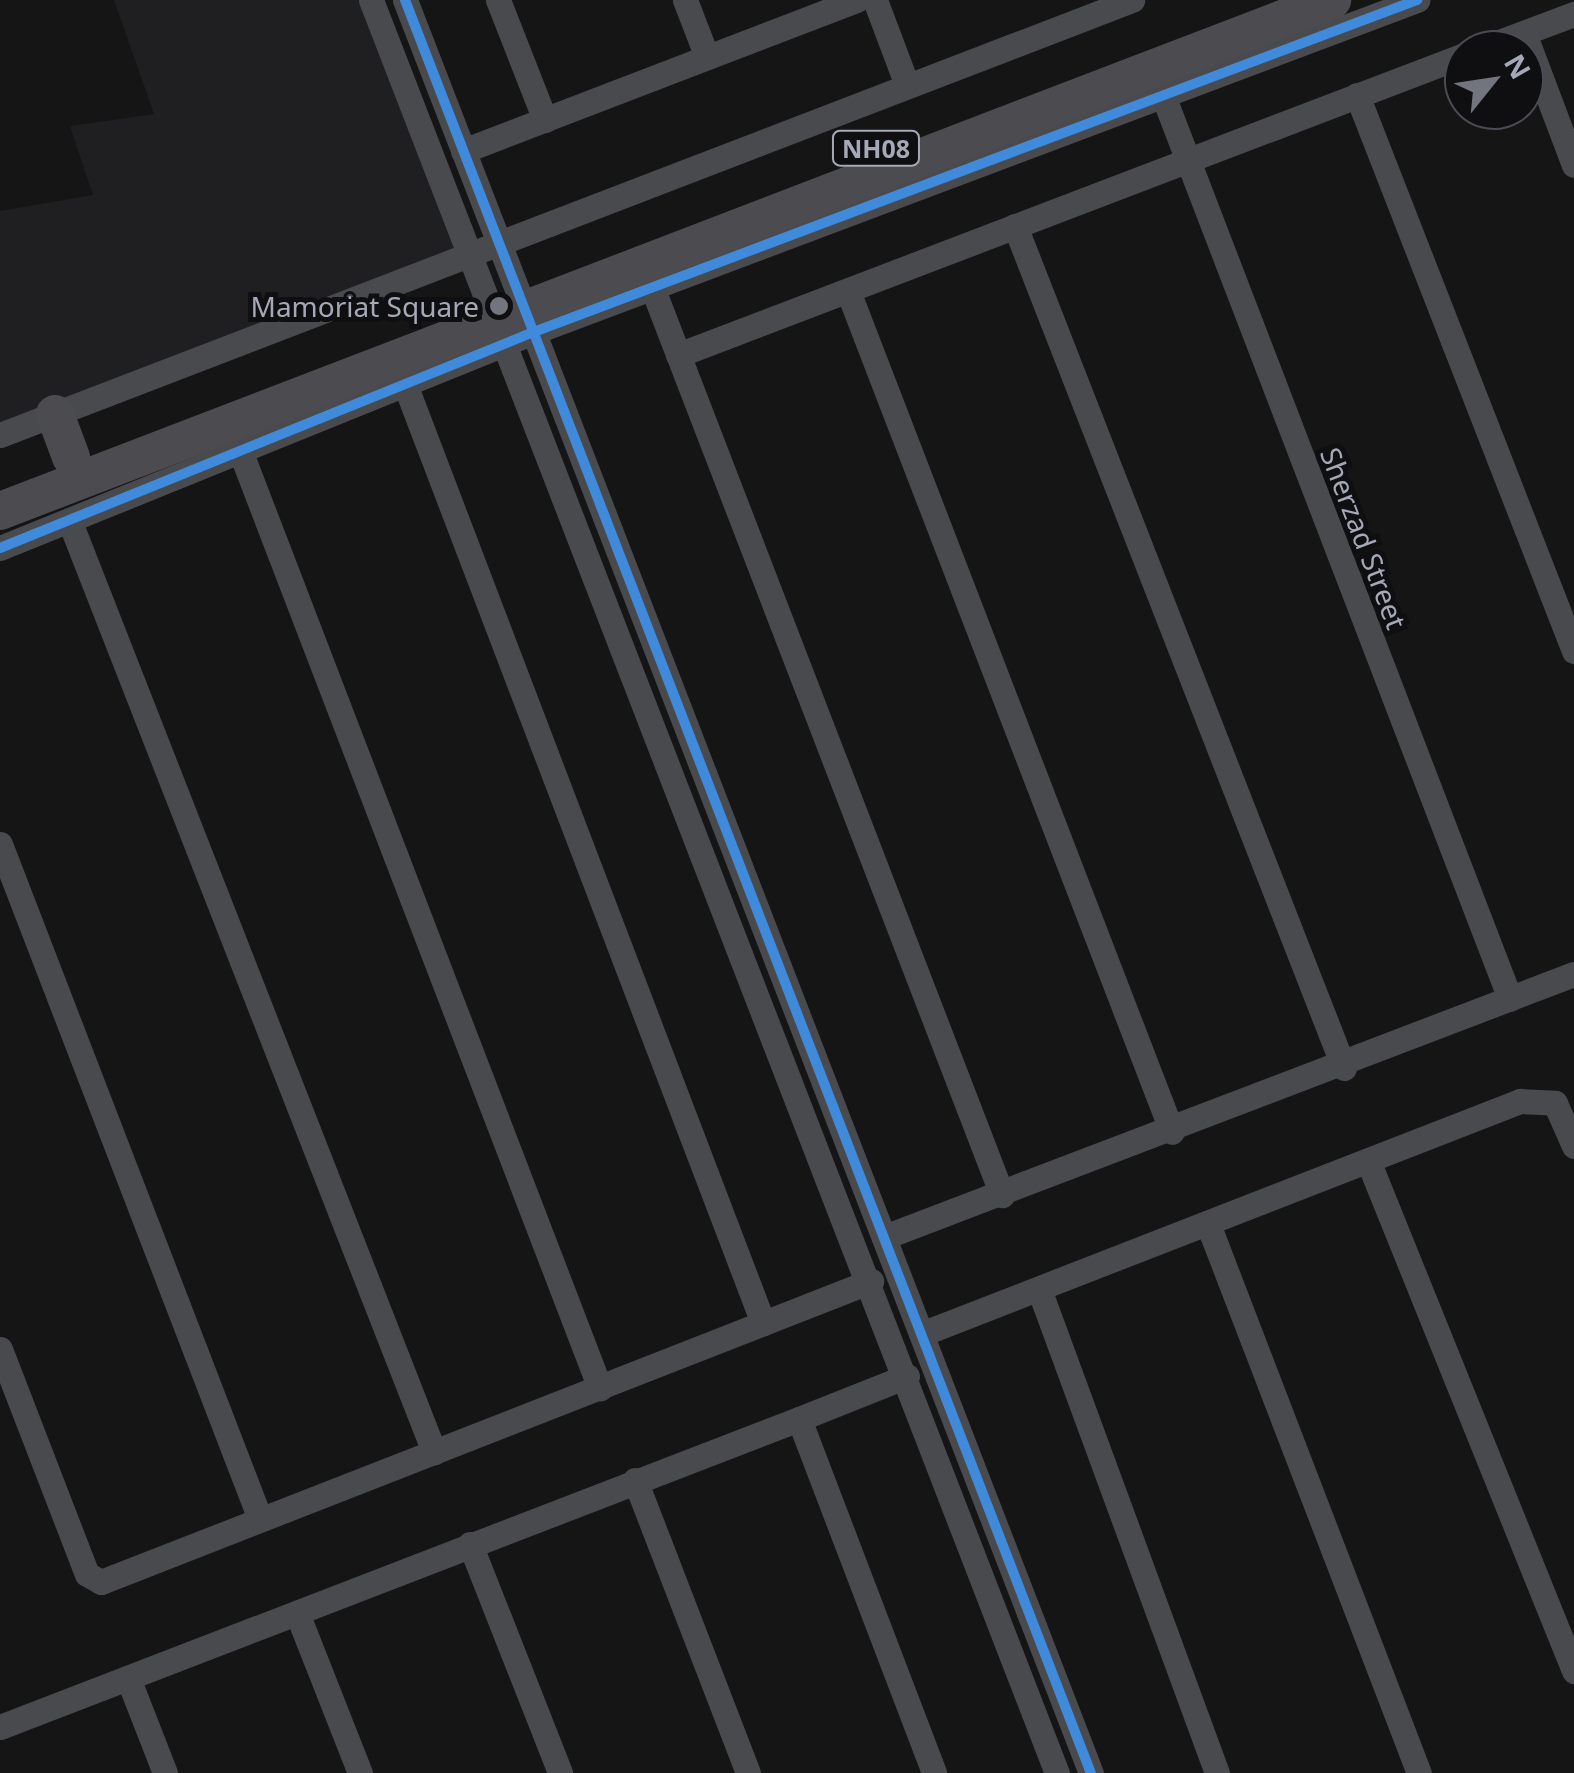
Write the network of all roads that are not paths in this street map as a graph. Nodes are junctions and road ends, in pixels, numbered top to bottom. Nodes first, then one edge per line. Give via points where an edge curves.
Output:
1 (370, 0) edge
2 (405, 0) edge
3 (498, 0) edge
4 (685, 0) edge
5 (857, 0) edge
6 (875, 0) edge
7 (1132, 0) edge
8 (1267, 0) edge
9 (1332, 0) edge
10 (1417, 0) edge
11 (1072, 11) edge
12 (1574, 14) edge
13 (1532, 30) edge
14 (707, 57) junction
15 (1444, 62) edge
16 (907, 85) junction
17 (1544, 86) edge
18 (1357, 95) junction
19 (1164, 98) junction
20 (545, 120) junction
21 (464, 151) junction
22 (1190, 164) junction
23 (1574, 165) edge
24 (1014, 226) junction
25 (499, 243) junction
26 (471, 254) junction
27 (654, 292) junction
28 (848, 292) junction
29 (509, 316) junction
30 (678, 355) junction
31 (406, 387) junction
32 (56, 414) junction
33 (0, 435) edge
34 (241, 453) junction
35 (71, 456) junction
36 (0, 484) edge
37 (0, 512) edge
38 (70, 522) junction
39 (0, 548) edge
40 (1564, 594) edge
41 (1574, 650) edge
42 (0, 844) edge
43 (1574, 974) edge
44 (1510, 999) junction
45 (1344, 1068) junction
46 (1172, 1132) junction
47 (1574, 1146) edge
48 (1369, 1163) junction
49 (1002, 1195) junction
50 (872, 1198) junction
51 (843, 1209) junction
52 (1208, 1224) junction
53 (888, 1236) junction
54 (871, 1281) junction
55 (1039, 1289) junction
56 (762, 1323) junction
57 (924, 1333) junction
58 (0, 1350) edge
59 (906, 1376) junction
60 (600, 1388) junction
61 (799, 1419) junction
62 (434, 1452) junction
63 (635, 1480) junction
64 (260, 1519) junction
65 (470, 1544) junction
66 (297, 1613) junction
67 (1574, 1671) edge
68 (128, 1678) junction
69 (0, 1728) edge
70 (165, 1773) edge
71 (360, 1773) edge
72 (560, 1773) edge
73 (748, 1773) edge
74 (934, 1773) edge
75 (1057, 1773) edge
76 (1091, 1773) edge
77 (1217, 1773) edge
78 (1419, 1773) edge

1 - 26 street
2 - 21 street
3 - 20 street
4 - 14 street
5 - 14 street
6 - 16 street
7 - 11 street
8 - 29 highway, NH08
9 - 29 highway, NH08
10 - 19 street
11 - 16 street
12 - 13 street
14 - 20 street
15 - 18 street
16 - 25 street
17 - 23 street
18 - 22 street
18 - 40 street
19 - 22 street, Sherzad Street
19 - 27 street
20 - 21 street
21 - 25 street
22 - 24 street
22 - 44 street, Sherzad Street
24 - 28 street
24 - 45 street
25 - 26 street
25 - 29 street
26 - 29 street
26 - 32 street
27 - 29 street
27 - 30 street
28 - 30 street
28 - 46 street
29 - 31 street
29 - 35 highway, NH08
29 - 37 highway, NH08
29 - 50 street
29 - 51 street
30 - 49 street
31 - 34 street
31 - 56 street
32 - 33 street
32 - 35 highway
34 - 38 street
34 - 60 street
35 - 36 highway, NH08
38 - 39 street
38 - 62 street
40 - 41 street
42 - 64 street
43 - 44 street
44 - 45 street
45 - 46 street
46 - 49 street
47 - 48 street via 1555,1102 1520,1102
48 - 52 street
48 - 67 street
49 - 53 street
50 - 51 street
50 - 53 street
51 - 54 street
52 - 55 street
52 - 78 street
53 - 57 street
54 - 56 street
54 - 59 street
55 - 57 street
55 - 77 street
56 - 60 street
57 - 76 street
58 - 64 street via 92,1582
59 - 61 street
59 - 75 street
60 - 62 street
61 - 63 street
61 - 74 street
62 - 64 street
63 - 65 street
63 - 73 street
65 - 66 street
65 - 72 street
66 - 68 street
66 - 71 street
68 - 69 street
68 - 70 street

